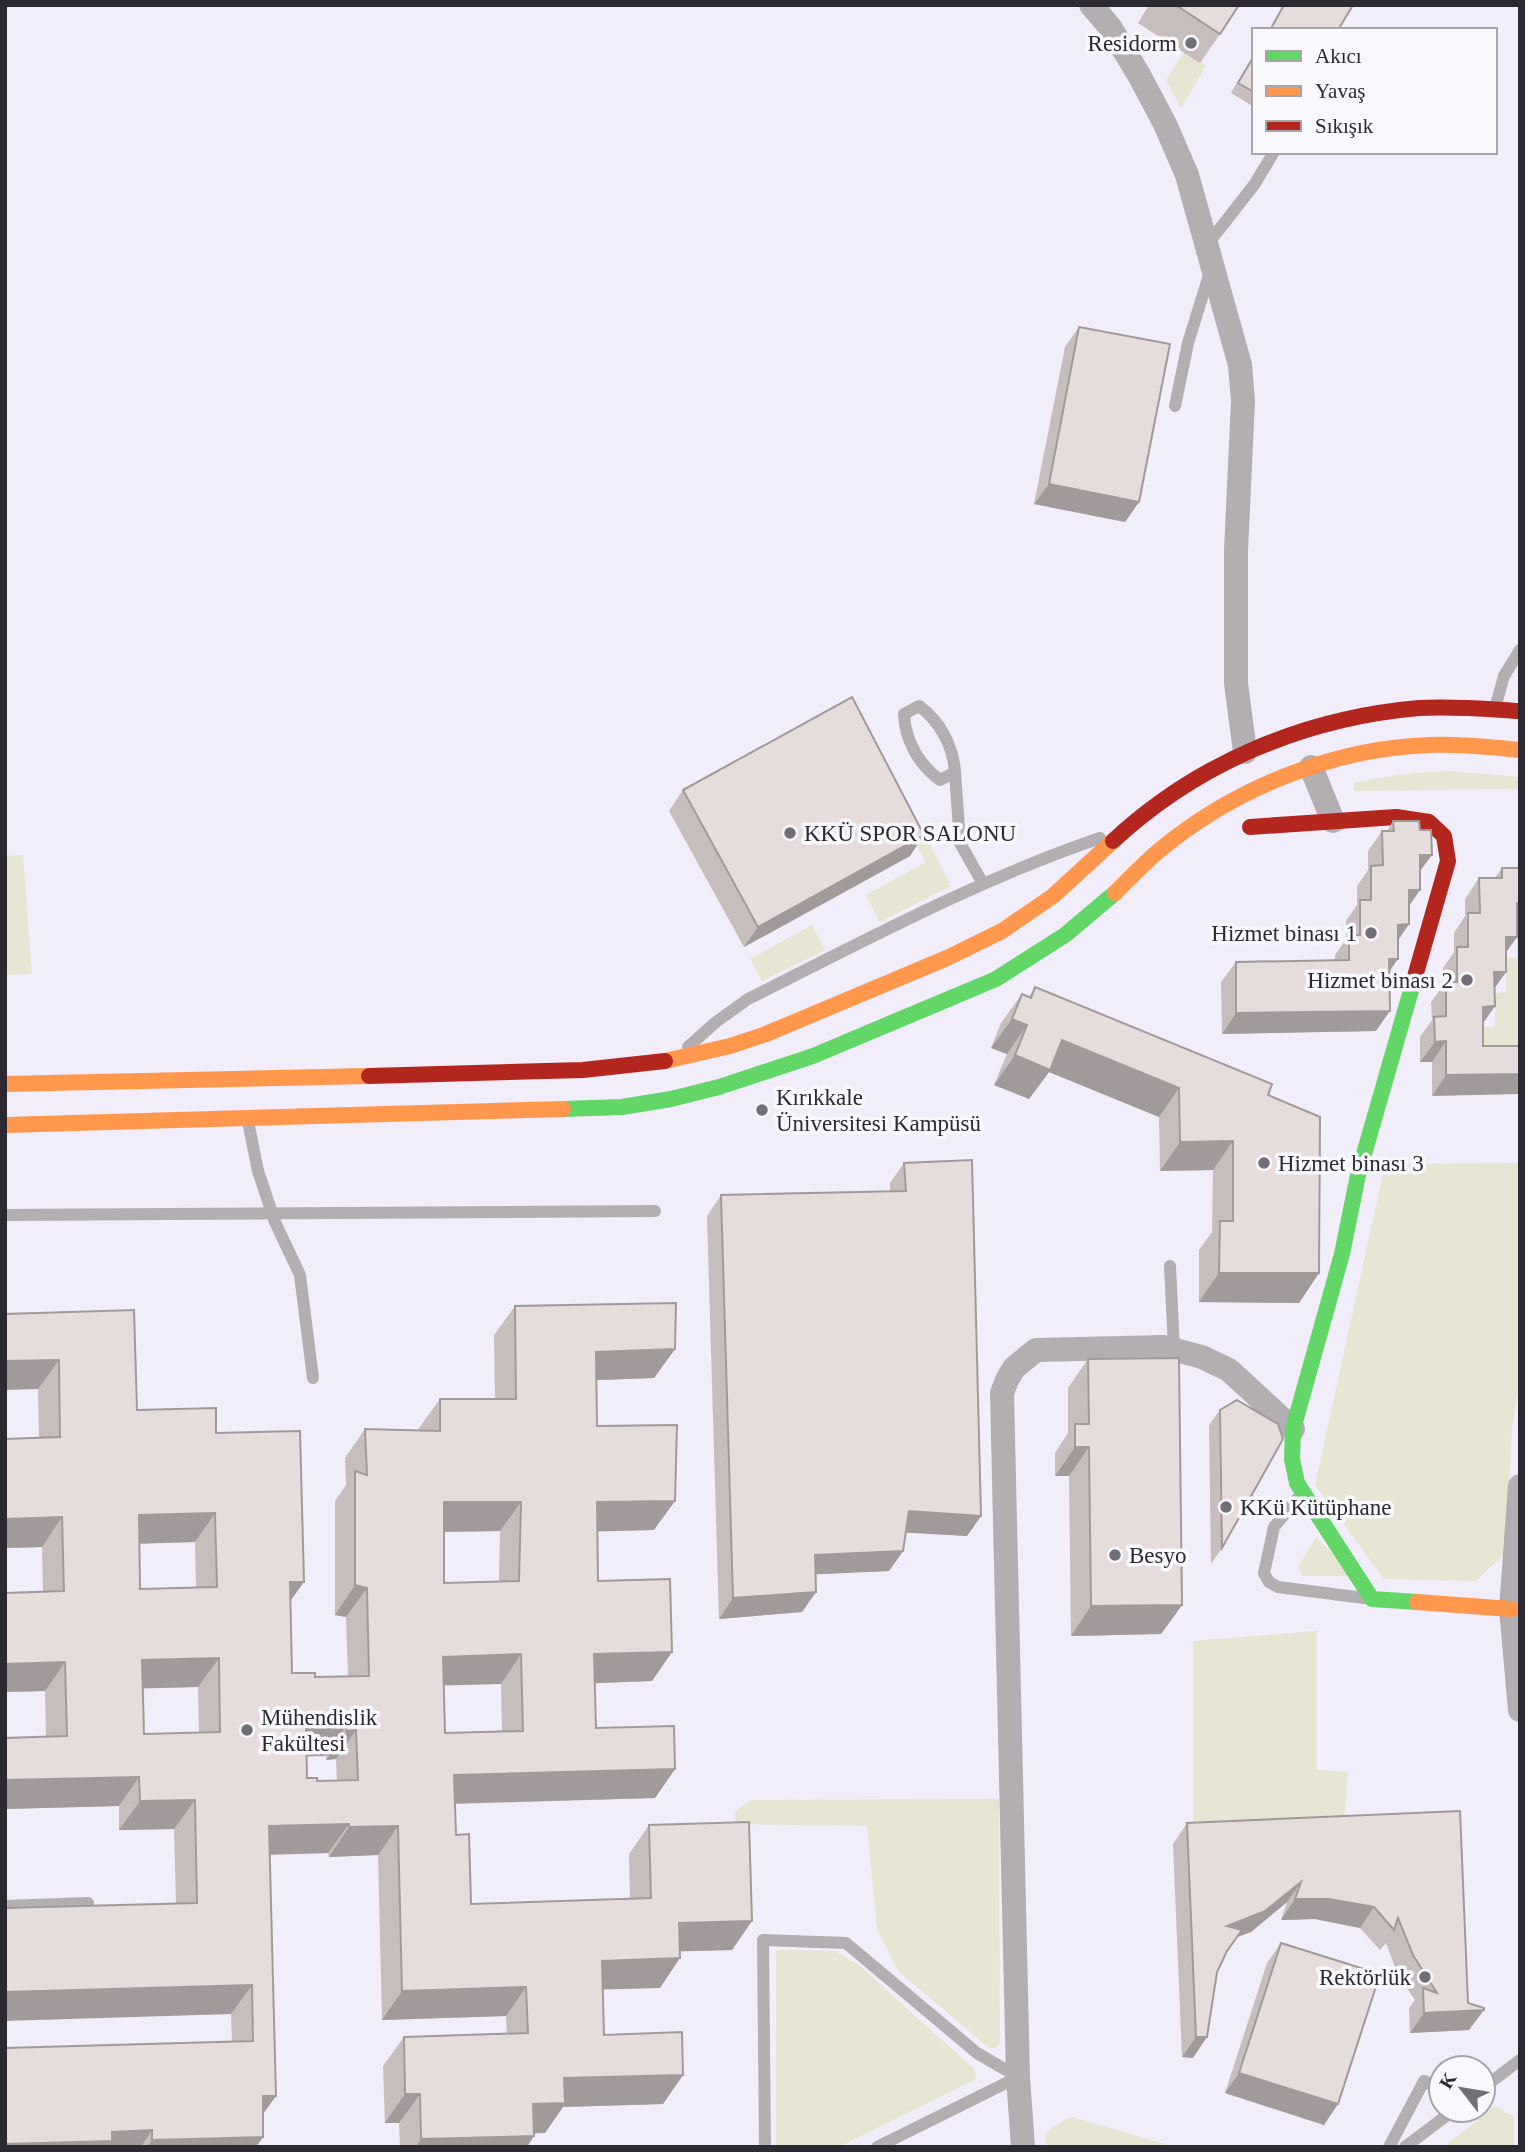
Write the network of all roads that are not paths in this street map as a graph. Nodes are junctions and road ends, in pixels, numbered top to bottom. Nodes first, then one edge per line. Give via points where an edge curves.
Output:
1 (1091, 5) edge
2 (1273, 154) edge
3 (1210, 255) junction
4 (1175, 406) dead end
5 (1520, 650) edge
6 (1520, 711) edge
7 (1493, 727) junction
8 (1305, 749) junction
9 (1520, 750) edge
10 (1245, 752) junction
11 (955, 772) junction
12 (1333, 821) junction
13 (1250, 827) dead end
14 (1126, 828) junction
15 (982, 883) junction
16 (673, 1060) junction
17 (5, 1084) edge
18 (247, 1098) junction
19 (5, 1125) edge
20 (654, 1211) dead end
21 (272, 1213) junction
22 (5, 1215) edge
23 (1170, 1266) dead end
24 (1174, 1349) junction
25 (313, 1378) dead end
26 (1293, 1429) junction
27 (1520, 1486) edge
28 (1303, 1491) junction
29 (1372, 1599) junction
30 (1511, 1609) junction
31 (1520, 1710) edge
32 (88, 1903) edge
33 (5, 1906) edge
34 (1520, 2060) edge
35 (1018, 2077) junction
36 (1497, 2077) edge
37 (1427, 2082) edge
38 (1435, 2124) edge
39 (765, 2147) edge
40 (877, 2147) edge
41 (1023, 2147) edge
42 (1389, 2147) edge
43 (1405, 2147) edge

1 - 3 street via 1125,51 1165,124 1187,175
2 - 3 lane
3 - 4 lane
3 - 10 street via 1242,383 1236,683
5 - 7 lane via 1504,676
6 - 7 street
7 - 8 street via 1448,745 1363,753
7 - 8 street via 1448,706 1401,709 1355,716
7 - 9 street
8 - 10 street
8 - 12 street
8 - 18 street via 1186,830 1083,921 1013,970 755,1078 680,1098 622,1107
10 - 14 street via 1183,786
11 - 11 lane via 940,780 926,770 904,731 904,714 919,706 932,716 954,754
11 - 15 lane via 960,843
12 - 13 street
12 - 26 street via 1396,817 1429,822 1444,836 1448,862 1365,1149 1342,1254
14 - 15 lane
14 - 16 street via 1052,897 979,945 777,1029
15 - 16 lane via 748,999
16 - 18 street
17 - 18 street
18 - 19 street
18 - 21 lane via 258,1171
20 - 21 lane
21 - 22 lane
21 - 25 lane via 300,1275
23 - 24 lane
24 - 26 street via 1237,1375
24 - 35 street via 1036,1350 1014,1368 1002,1394
26 - 28 street via 1292,1459
27 - 30 street
28 - 29 street
28 - 29 lane via 1274,1527 1264,1573 1267,1579 1278,1587
29 - 30 street
30 - 31 street
32 - 33 lane
34 - 36 lane
35 - 39 lane via 977,2053 846,1943 764,1940
35 - 40 lane
35 - 41 street
37 - 42 lane
38 - 43 lane

